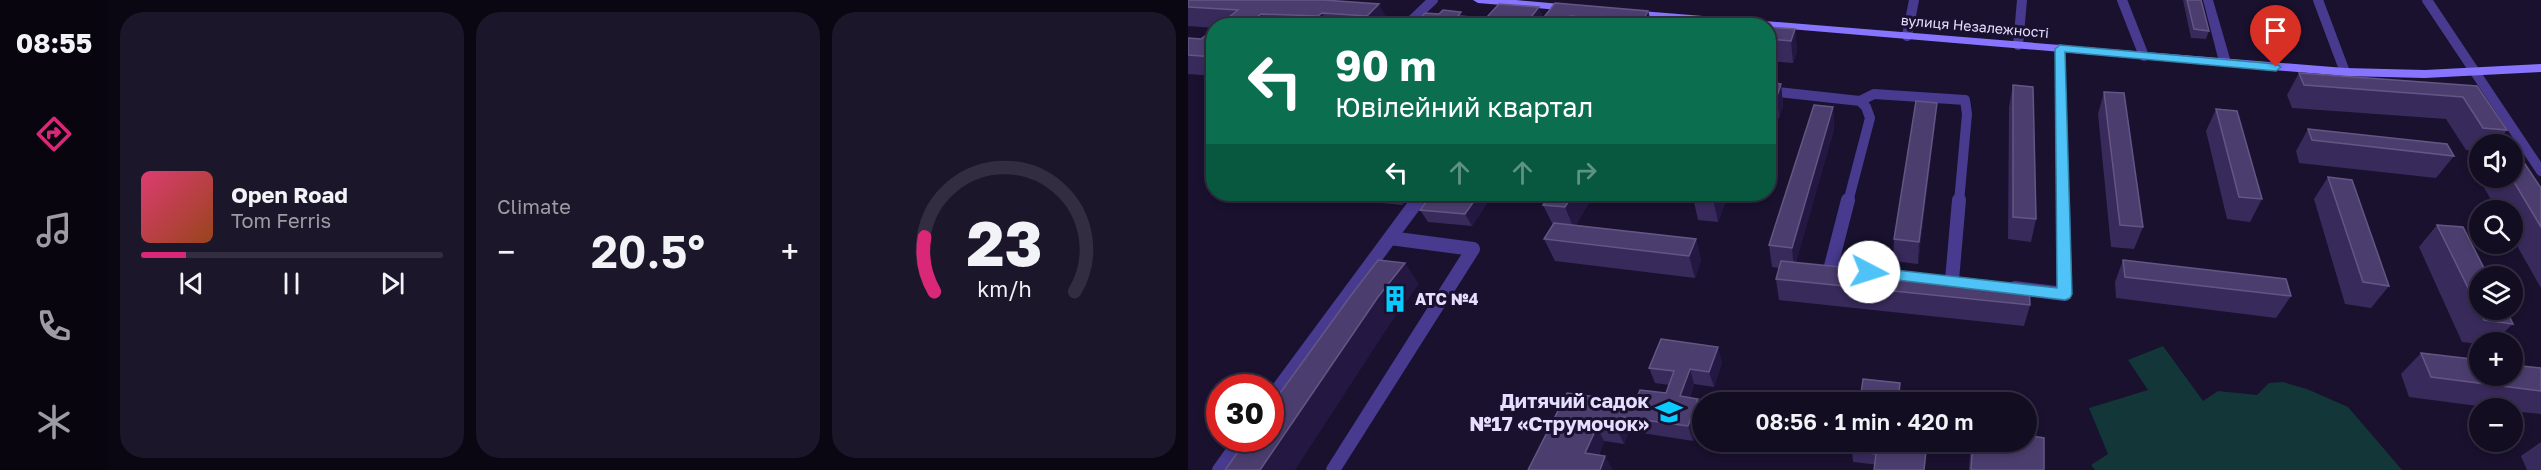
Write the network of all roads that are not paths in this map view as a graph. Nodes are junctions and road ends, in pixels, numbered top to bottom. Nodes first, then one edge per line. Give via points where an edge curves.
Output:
1 (1432, 0) edge
2 (1478, 0) edge
3 (1914, 0) edge
4 (2022, 0) edge
5 (2122, 0) edge
6 (2208, 0) edge
7 (2318, 0) edge
8 (2427, 0) edge
9 (1511, 1) edge
10 (1585, 9) edge
11 (1620, 12) edge
12 (1414, 18) edge
13 (1692, 18) edge
14 (1776, 25) edge
15 (1907, 36) junction
16 (2018, 45) junction
17 (2060, 49) junction
18 (2144, 56) junction
19 (2225, 62) junction
20 (2541, 68) edge
21 (2345, 72) junction
22 (2474, 72) junction
23 (1776, 92) edge
24 (1860, 101) junction
25 (2541, 171) edge
26 (1418, 201) edge
27 (1390, 238) junction
28 (1860, 271) edge
29 (1952, 280) edge
30 (1997, 286) edge
31 (1284, 381) edge
32 (1232, 452) edge
33 (1219, 470) edge
34 (1333, 470) edge

1 - 12 street
2 - 9 main road
3 - 15 street
4 - 16 street
5 - 18 street
6 - 19 street
7 - 21 street
8 - 22 street
9 - 10 main road via 1558,12
11 - 13 main road, вулиця Незалежності
14 - 15 main road, вулиця Незалежності
15 - 16 main road, вулиця Незалежності
16 - 17 main road, вулиця Незалежності
17 - 18 main road, вулиця Незалежності
17 - 30 street via 2065,294
18 - 19 main road, вулиця Незалежності
19 - 21 main road, вулиця Незалежності
20 - 22 main road, вулиця Незалежності
21 - 22 main road, вулиця Незалежності
22 - 25 street
23 - 24 street
24 - 28 street via 1870,118 1831,266
24 - 29 street via 1874,94 1965,100
26 - 27 street
27 - 31 street
27 - 34 street via 1473,249
32 - 33 street

